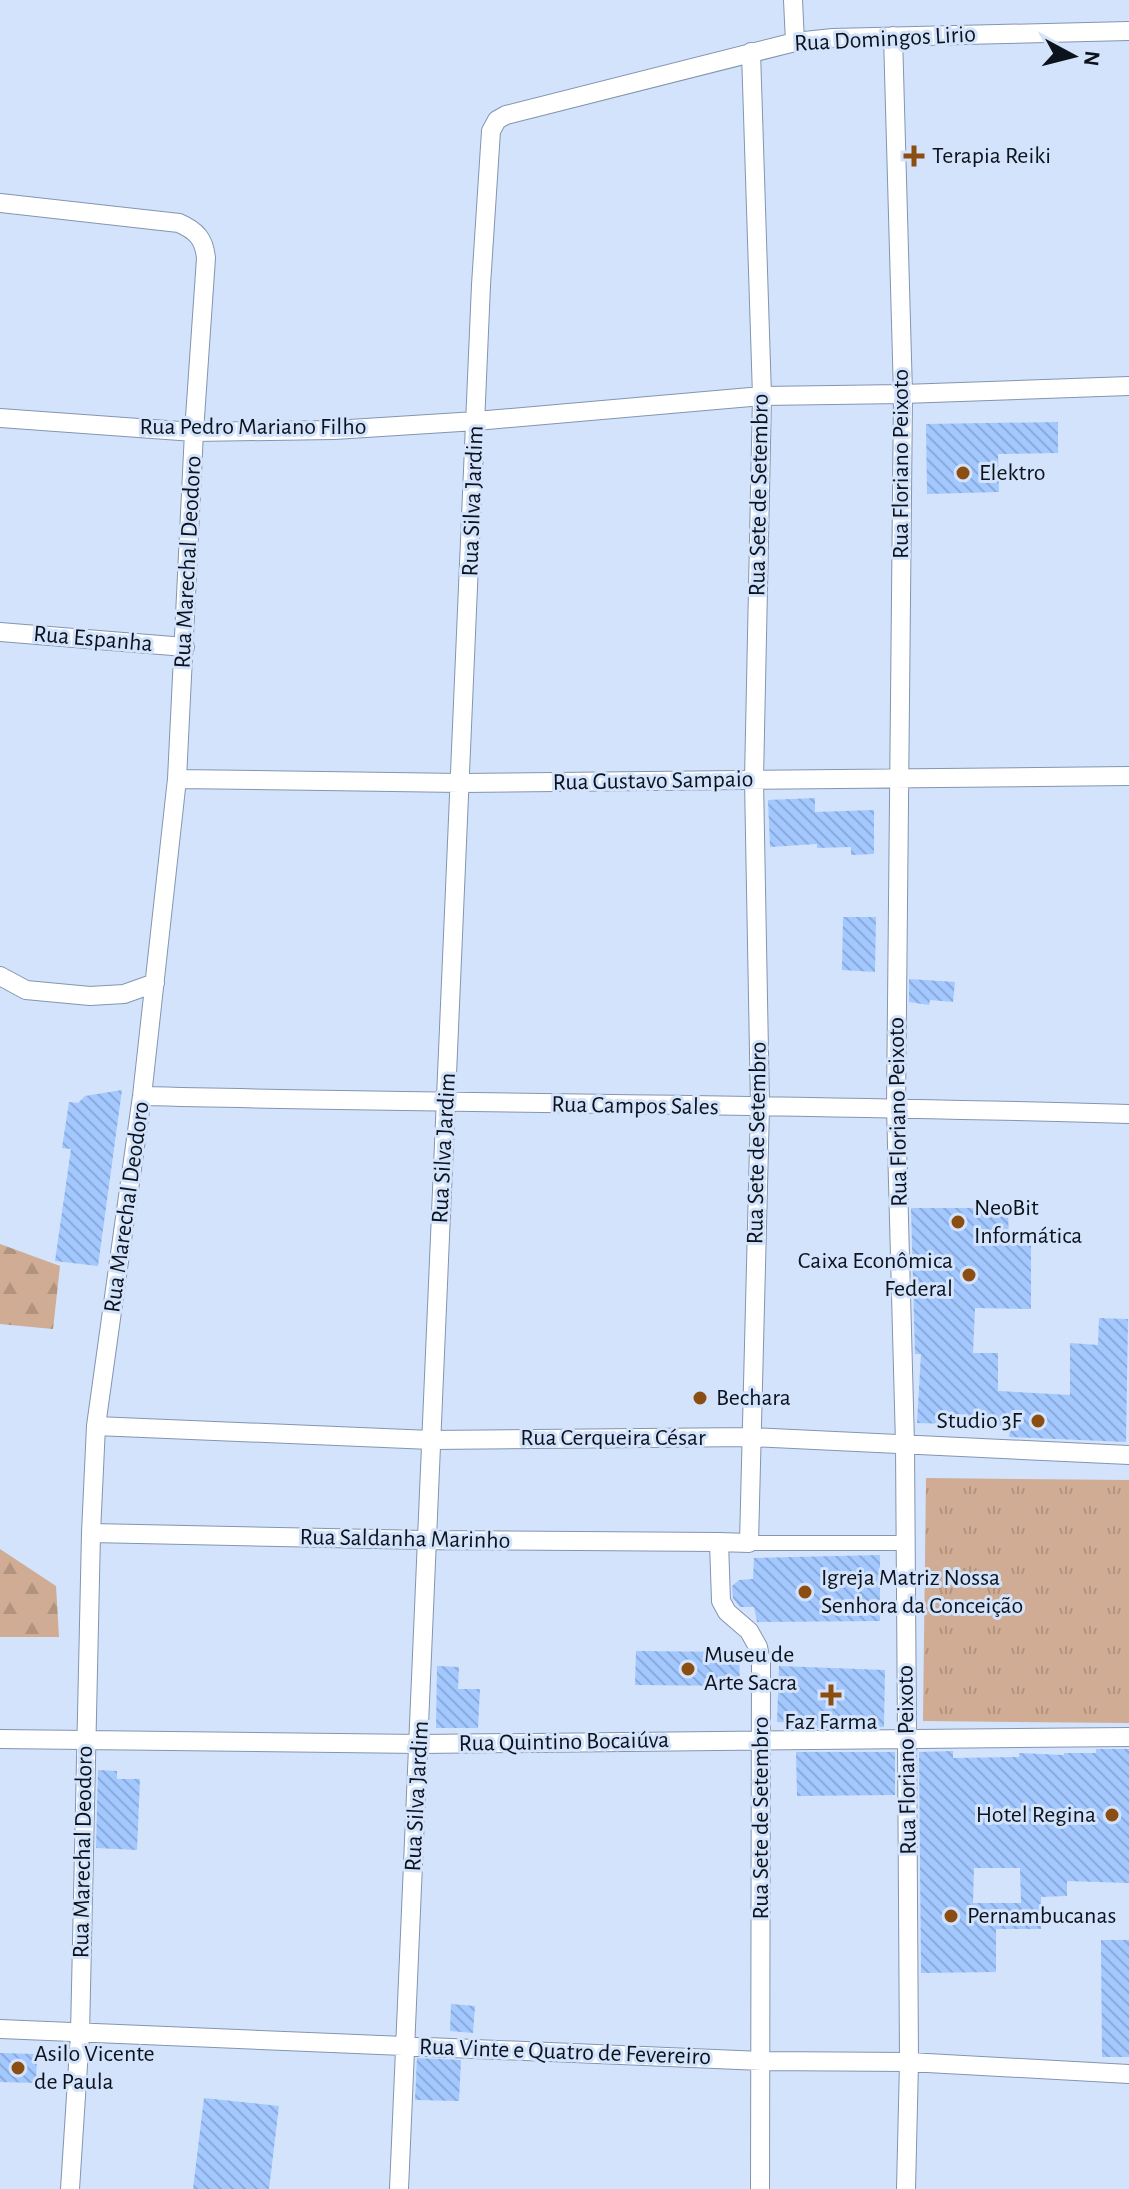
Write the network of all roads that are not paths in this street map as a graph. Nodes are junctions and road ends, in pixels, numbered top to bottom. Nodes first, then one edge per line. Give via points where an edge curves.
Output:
1 (793, 0) edge
2 (1129, 31) edge
3 (893, 36) junction
4 (795, 42) junction
5 (751, 52) junction
6 (506, 115) joint
7 (0, 203) edge
8 (1129, 386) edge
9 (903, 394) junction
10 (762, 396) junction
11 (0, 418) edge
12 (476, 421) junction
13 (194, 432) junction
14 (0, 632) edge
15 (185, 647) junction
16 (1129, 776) edge
17 (898, 777) junction
18 (177, 779) junction
19 (754, 780) junction
20 (461, 783) junction
21 (0, 976) edge
22 (155, 983) junction
23 (142, 1096) junction
24 (446, 1103) junction
25 (760, 1107) junction
26 (896, 1107) junction
27 (1129, 1114) edge
28 (96, 1426) junction
29 (750, 1437) junction
30 (431, 1440) junction
31 (905, 1444) junction
32 (1129, 1455) edge
33 (91, 1533) junction
34 (426, 1540) junction
35 (719, 1542) junction
36 (749, 1543) junction
37 (904, 1543) junction
38 (1129, 1737) edge
39 (907, 1738) junction
40 (0, 1739) edge
41 (759, 1739) junction
42 (86, 1741) junction
43 (420, 1744) junction
44 (0, 2029) edge
45 (80, 2034) junction
46 (405, 2046) junction
47 (762, 2061) junction
48 (909, 2062) junction
49 (1129, 2074) edge
50 (70, 2189) edge
51 (399, 2189) edge
52 (760, 2189) edge
53 (906, 2189) edge

1 - 4 street
2 - 3 street, Rua Domingos Lirio
3 - 4 street, Rua Domingos Lirio
3 - 9 street, Rua Floriano Peixoto
4 - 5 street, Rua Domingos Lirio
5 - 6 street, Rua Domingos Lirio
5 - 10 street, Rua Sete de Setembro
6 - 12 street, Rua Silva Jardim via 497,120 489,143
7 - 13 street, Rua Marechal Deodoro via 179,223 193,229 204,243 206,258
8 - 9 street, Rua Pedro Mariano Filho
9 - 10 street, Rua Pedro Mariano Filho
9 - 17 street, Rua Floriano Peixoto
10 - 12 street, Rua Pedro Mariano Filho
10 - 19 street, Rua Sete de Setembro
11 - 13 street, Rua Pedro Mariano Filho
12 - 13 street, Rua Pedro Mariano Filho
12 - 20 street, Rua Silva Jardim
13 - 15 street, Rua Marechal Deodoro
14 - 15 street, Rua Espanha
15 - 18 street, Rua Marechal Deodoro
16 - 17 street, Rua Gustavo Sampaio
17 - 19 street, Rua Gustavo Sampaio
17 - 26 street, Rua Floriano Peixoto
18 - 20 street, Rua Gustavo Sampaio
18 - 22 street, Rua Marechal Deodoro
19 - 20 street, Rua Gustavo Sampaio
19 - 25 street, Rua Sete de Setembro
20 - 24 street, Rua Silva Jardim
21 - 22 street via 26,990 90,996 124,994
22 - 23 street, Rua Marechal Deodoro
23 - 24 street, Rua Campos Sales
23 - 28 street, Rua Marechal Deodoro
24 - 25 street, Rua Campos Sales
24 - 30 street, Rua Silva Jardim
25 - 26 street, Rua Campos Sales
25 - 29 street, Rua Sete de Setembro
26 - 27 street, Rua Campos Sales
26 - 31 street, Rua Floriano Peixoto
28 - 30 street, Rua Cerqueira César
28 - 33 street, Rua Marechal Deodoro
29 - 30 street, Rua Cerqueira César
29 - 31 street, Rua Cerqueira César
29 - 36 street, Rua Sete de Setembro
30 - 34 street, Rua Silva Jardim
31 - 32 street, Rua Cerqueira César
31 - 37 street, Rua Floriano Peixoto
33 - 34 street, Rua Saldanha Marinho
33 - 42 street, Rua Marechal Deodoro
34 - 35 street, Rua Saldanha Marinho
34 - 43 street, Rua Silva Jardim
35 - 36 street
35 - 41 street, Rua Sete de Setembro via 721,1601 758,1647
36 - 37 street
37 - 39 street, Rua Floriano Peixoto
38 - 39 street, Rua Quintino Bocaiúva
39 - 41 street, Rua Quintino Bocaiúva
39 - 48 street, Rua Floriano Peixoto
40 - 42 street, Rua Quintino Bocaiúva
41 - 43 street, Rua Quintino Bocaiúva
41 - 47 street, Rua Sete de Setembro
42 - 43 street, Rua Quintino Bocaiúva
42 - 45 street, Rua Marechal Deodoro
43 - 46 street, Rua Silva Jardim
44 - 45 street, Rua Vinte e Quatro de Fevereiro
45 - 46 street, Rua Vinte e Quatro de Fevereiro
45 - 50 street, Rua Marechal Deodoro
46 - 47 street, Rua Vinte e Quatro de Fevereiro
46 - 51 street, Rua Silva Jardim
47 - 48 street, Rua Vinte e Quatro de Fevereiro
47 - 52 street, Rua Sete de Setembro
48 - 49 street, Rua Vinte e Quatro de Fevereiro
48 - 53 street, Rua Floriano Peixoto

